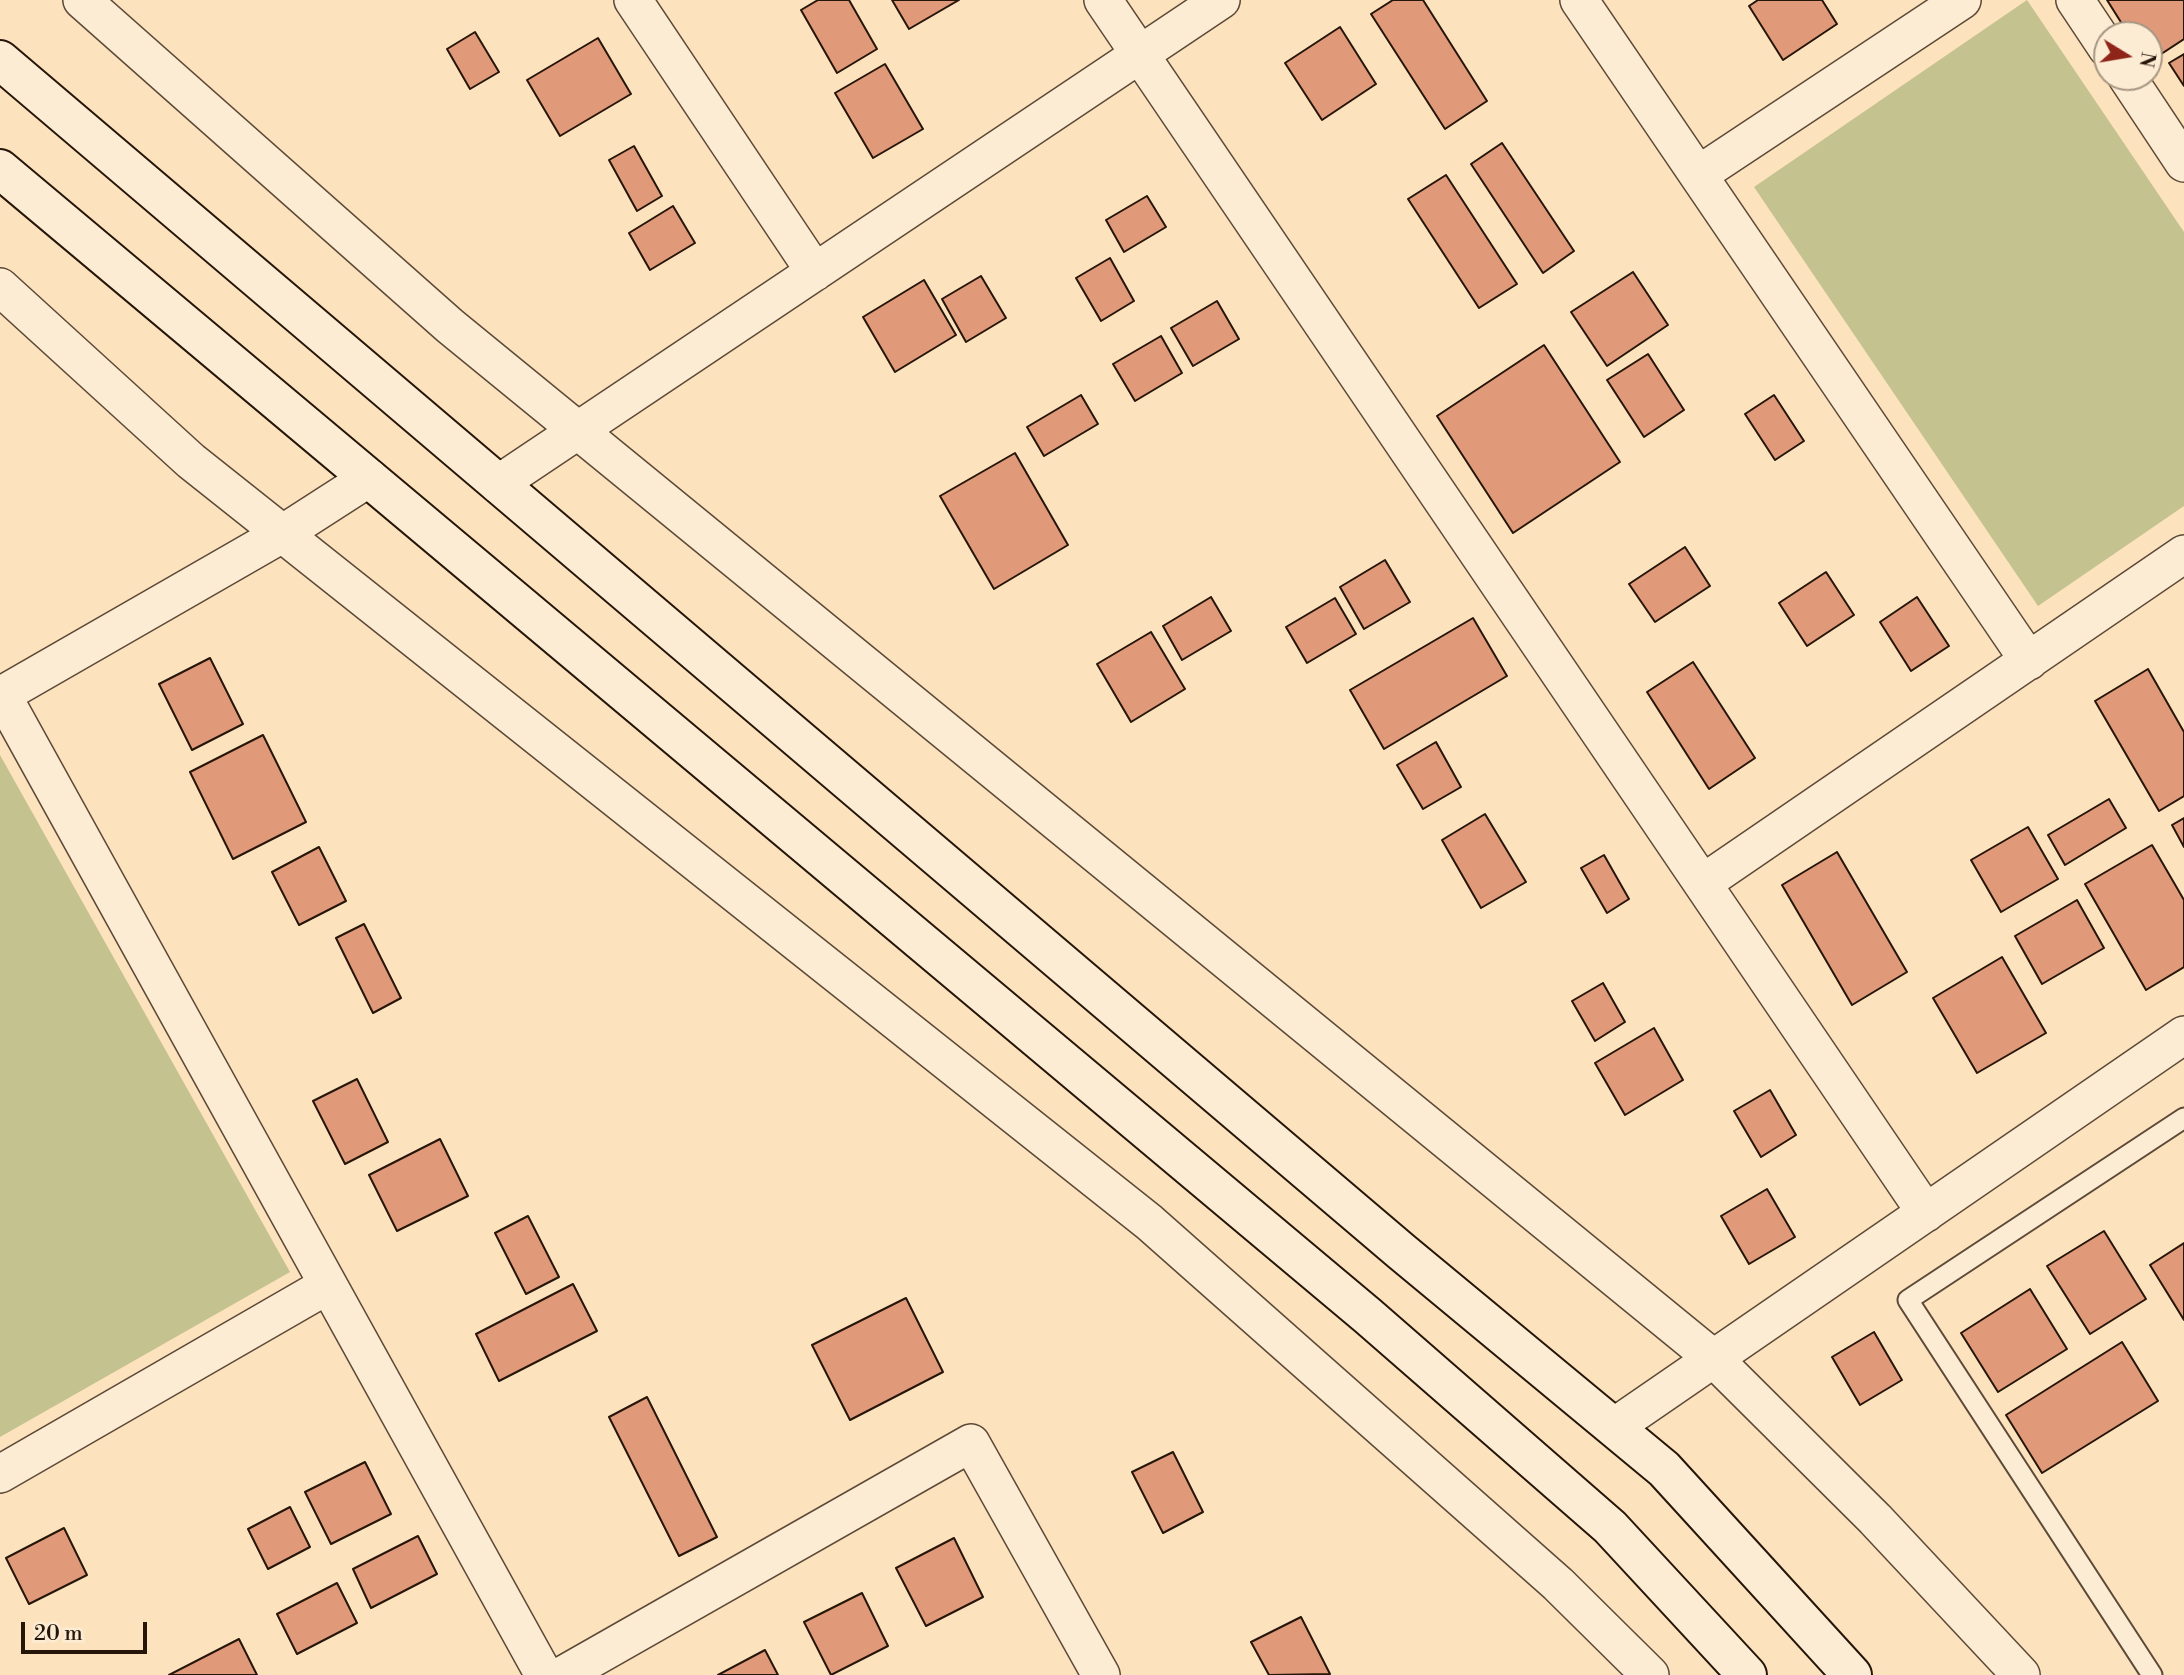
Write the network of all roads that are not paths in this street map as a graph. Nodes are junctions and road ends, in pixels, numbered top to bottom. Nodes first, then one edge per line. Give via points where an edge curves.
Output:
1 (82, 0) edge
2 (633, 0) edge
3 (1103, 0) edge
4 (1221, 0) edge
5 (1578, 0) edge
6 (1962, 0) edge
7 (2075, 0) edge
8 (2093, 27) edge
9 (1140, 54) junction
10 (0, 60) edge
11 (2136, 91) edge
12 (2184, 163) edge
13 (0, 169) edge
14 (1698, 175) junction
15 (815, 272) junction
16 (0, 287) edge
17 (579, 431) junction
18 (369, 478) junction
19 (498, 484) junction
20 (282, 534) junction
21 (2184, 554) edge
22 (2029, 661) junction
23 (1, 695) edge
24 (1703, 883) junction
25 (2184, 1035) edge
26 (2184, 1118) edge
27 (1926, 1213) junction
28 (328, 1285) junction
29 (1714, 1359) junction
30 (1614, 1427) junction
31 (0, 1474) edge
32 (544, 1675) edge
33 (564, 1675) edge
34 (1101, 1675) edge
35 (1650, 1675) edge
36 (1747, 1675) edge
37 (1852, 1675) edge
38 (2021, 1675) edge
39 (2152, 1675) edge

1 - 17 street via 450,326
2 - 15 street
3 - 9 street
4 - 9 street
5 - 14 street
6 - 14 street
7 - 8 street
9 - 15 street
9 - 24 street
10 - 19 street
11 - 12 street
13 - 18 street
14 - 22 street
15 - 17 street
16 - 20 street via 191,461
17 - 19 street
17 - 29 street
18 - 20 street
18 - 36 street via 1399,1343 1609,1527
19 - 30 street
20 - 23 street
20 - 35 street via 1149,1222 1558,1584
21 - 22 street
22 - 24 street
23 - 28 street
24 - 27 street
25 - 27 street
26 - 39 lane via 1908,1300
27 - 29 street
28 - 31 street
28 - 32 street
29 - 30 street
29 - 38 street via 1875,1518
30 - 37 street via 1664,1469
33 - 34 street via 971,1443

